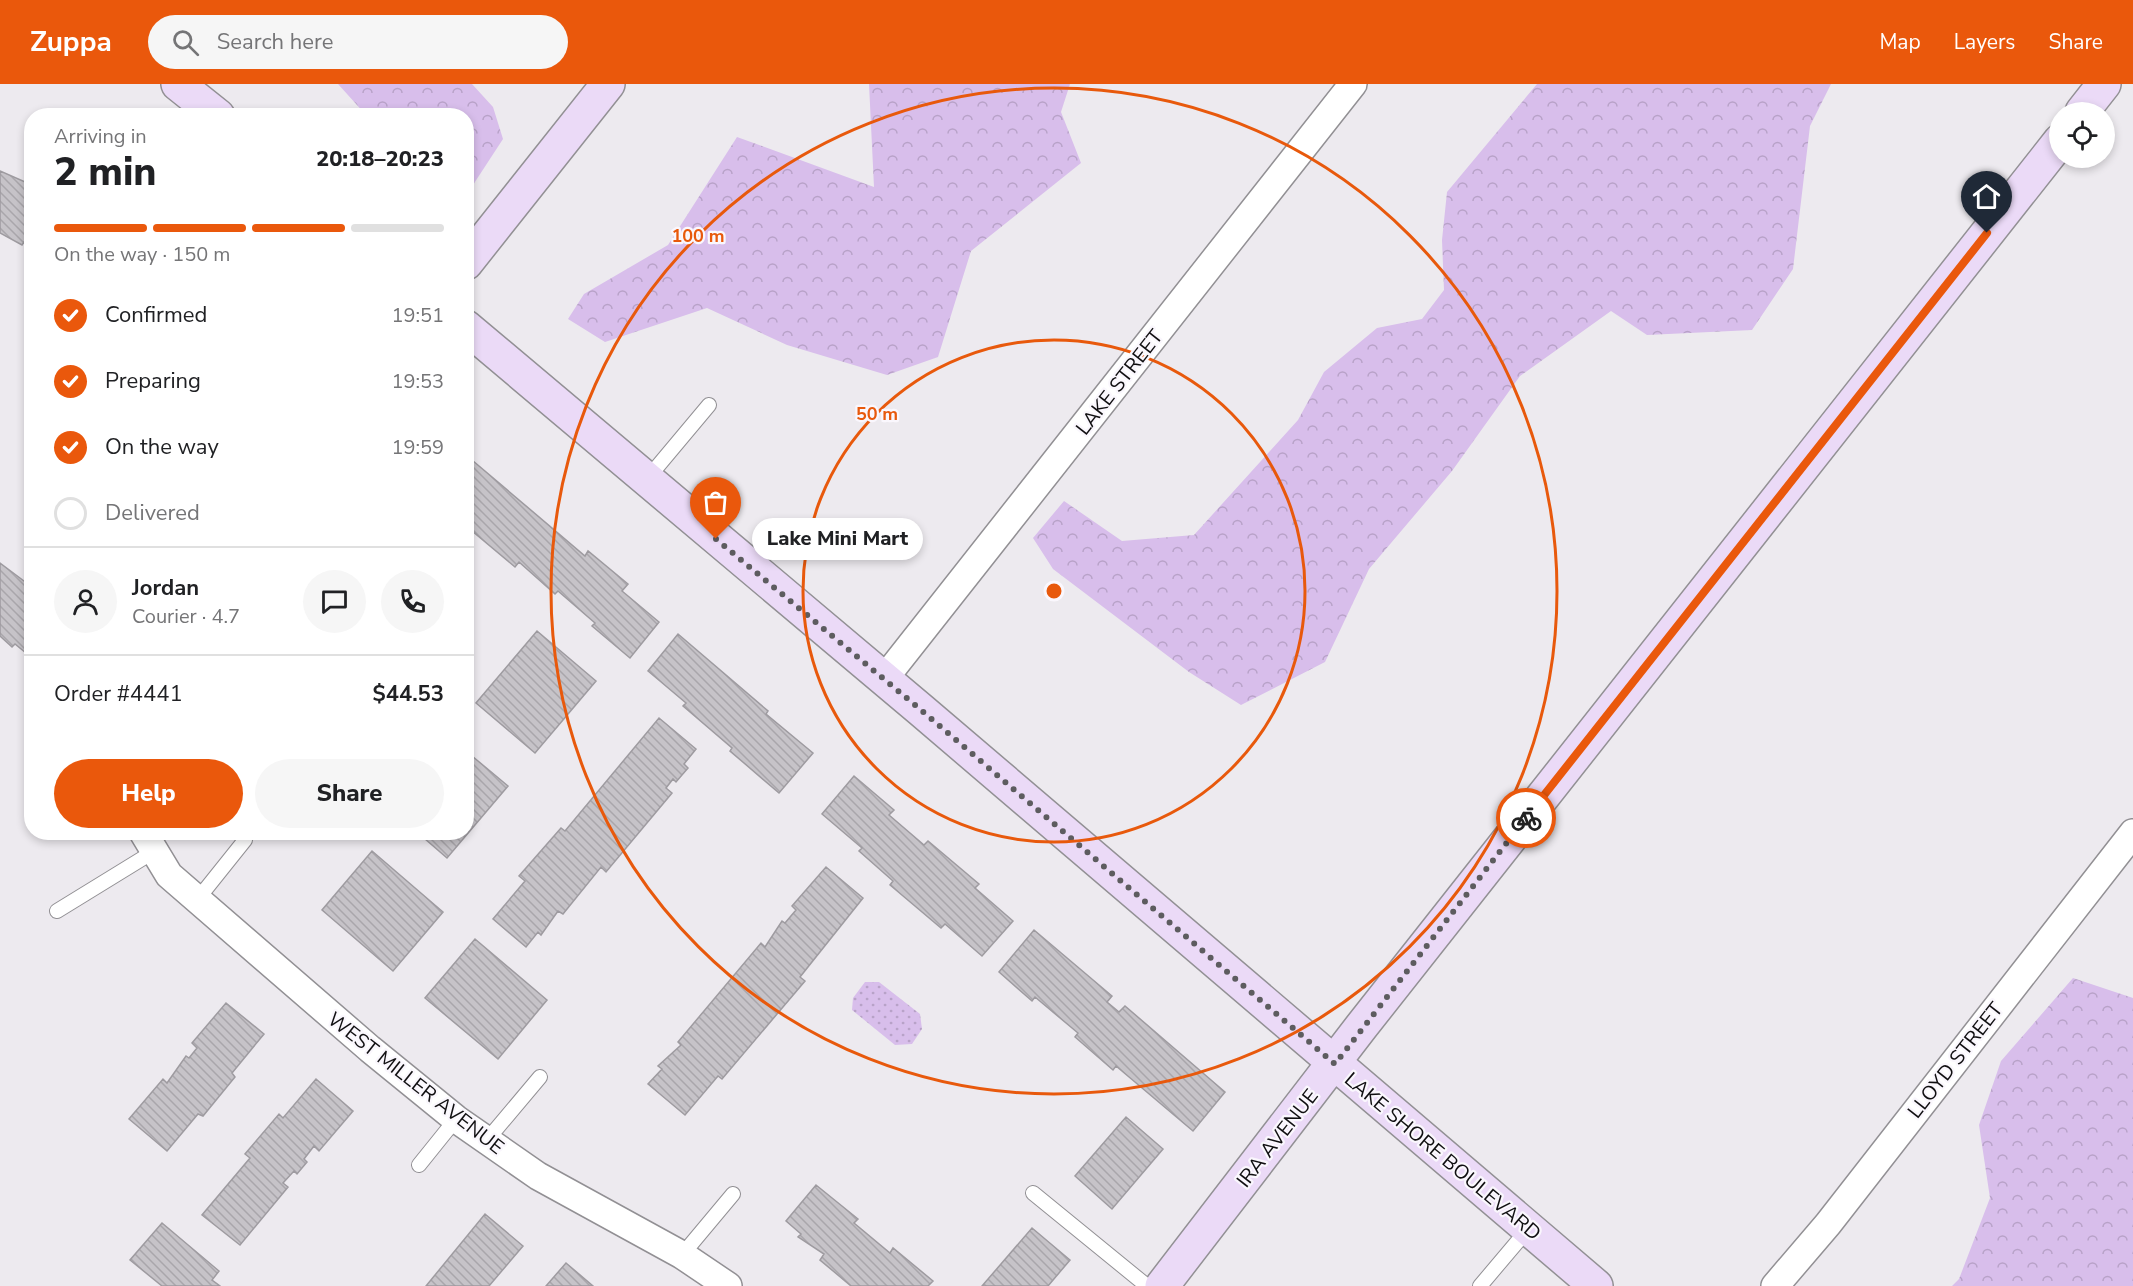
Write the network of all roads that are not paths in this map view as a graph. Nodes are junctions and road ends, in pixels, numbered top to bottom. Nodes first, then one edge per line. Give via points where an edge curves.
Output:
1 (178, 84) edge
2 (609, 84) edge
3 (1353, 84) edge
4 (2104, 84) edge
5 (2090, 102) edge
6 (208, 108) edge
7 (2049, 155) edge
8 (474, 253) edge
9 (474, 334) edge
10 (709, 405) dead end
11 (646, 480) junction
12 (884, 679) junction
13 (2133, 832) edge
14 (245, 840) dead end
15 (148, 842) edge
16 (197, 900) junction
17 (57, 911) dead end
18 (1335, 1064) junction
19 (540, 1077) dead end
20 (456, 1119) junction
21 (487, 1140) junction
22 (419, 1165) dead end
23 (1033, 1193) dead end
24 (733, 1194) dead end
25 (1529, 1228) junction
26 (682, 1255) junction
27 (728, 1286) edge
28 (1147, 1286) edge
29 (1162, 1286) edge
30 (1480, 1286) edge
31 (1596, 1286) edge
32 (1775, 1286) edge

1 - 6 street
2 - 8 street
3 - 12 street, LAKE STREET
4 - 5 street
7 - 18 street, IRA AVENUE
9 - 11 street, LAKE SHORE BOULEVARD
10 - 11 lane
11 - 12 street, LAKE SHORE BOULEVARD
12 - 18 street, LAKE SHORE BOULEVARD
13 - 32 street, LLOYD STREET via 1828,1224
14 - 16 lane
15 - 16 street, WEST MILLER AVENUE via 169,876
15 - 17 lane
16 - 20 street, WEST MILLER AVENUE
18 - 25 street, LAKE SHORE BOULEVARD
18 - 29 street, IRA AVENUE
19 - 21 lane
20 - 21 street, WEST MILLER AVENUE
20 - 22 lane
21 - 26 street, WEST MILLER AVENUE via 538,1176
23 - 28 lane
24 - 26 lane
25 - 30 lane
25 - 31 street, LAKE SHORE BOULEVARD
26 - 27 street, WEST MILLER AVENUE

